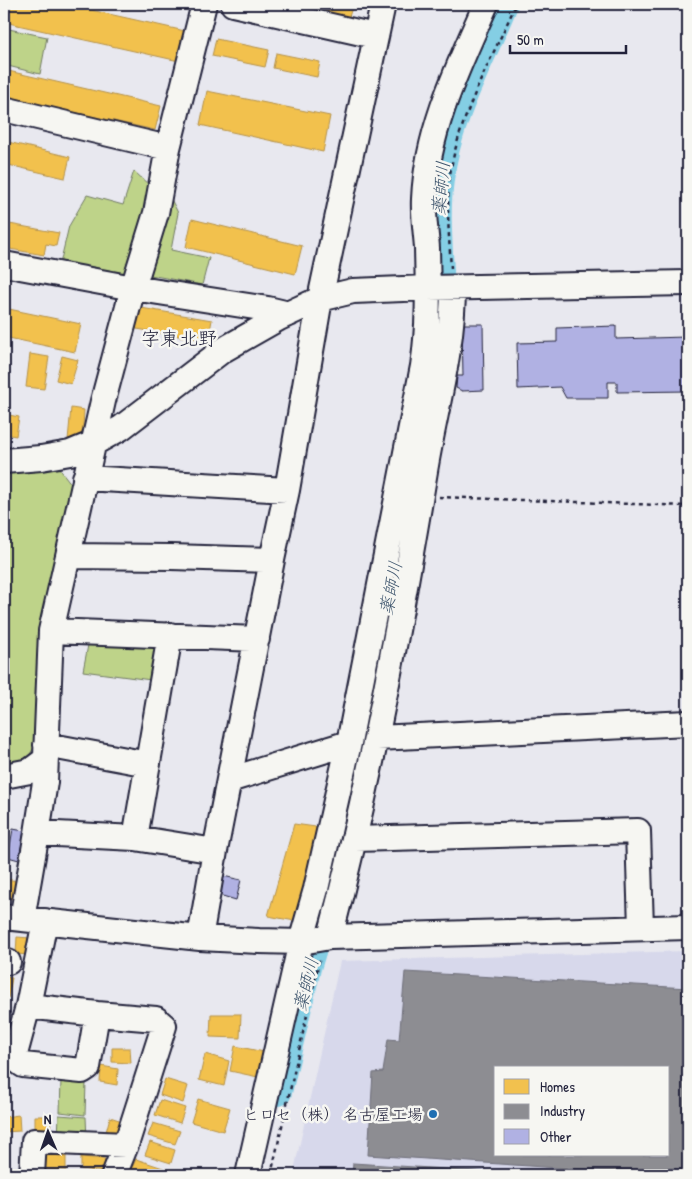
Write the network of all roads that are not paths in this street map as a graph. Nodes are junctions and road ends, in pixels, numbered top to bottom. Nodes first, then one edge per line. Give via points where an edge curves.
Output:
1 (204, 4) edge
2 (233, 4) edge
3 (382, 4) edge
4 (486, 4) edge
5 (375, 36) junction
6 (4, 109) edge
7 (168, 148) junction
8 (4, 264) edge
9 (688, 283) edge
10 (133, 288) junction
11 (428, 288) junction
12 (453, 288) junction
13 (320, 299) junction
14 (289, 314) junction
15 (94, 443) junction
16 (4, 460) edge
17 (85, 478) junction
18 (287, 490) junction
19 (409, 496) junction
20 (68, 556) junction
21 (272, 560) junction
22 (51, 631) junction
23 (170, 635) junction
24 (257, 638) junction
25 (688, 723) edge
26 (377, 739) junction
27 (349, 743) junction
28 (46, 752) junction
29 (148, 764) junction
30 (4, 776) edge
31 (229, 780) junction
32 (37, 833) junction
33 (135, 838) junction
34 (354, 839) junction
35 (215, 851) junction
36 (23, 919) edge
37 (688, 927) edge
38 (641, 928) junction
39 (330, 937) junction
40 (200, 938) junction
41 (301, 942) junction
42 (28, 1006) junction
43 (97, 1014) junction
44 (126, 1145) junction
45 (32, 1175) edge
46 (114, 1175) edge
47 (248, 1175) edge

1 - 7 street
2 - 5 street
3 - 5 street
4 - 11 street via 444,105 426,170 424,200
5 - 13 street
6 - 7 street
7 - 10 street via 156,213
8 - 10 street
9 - 12 street
10 - 14 street
10 - 15 street via 102,400
11 - 12 street
11 - 13 street via 353,291
11 - 19 street via 428,328
12 - 19 street via 453,313 443,382 430,438
13 - 14 street
13 - 18 street
14 - 15 street via 223,350 121,428
15 - 16 street via 70,453
15 - 17 street
17 - 18 street
17 - 20 street
18 - 21 street
19 - 26 street
19 - 27 street
20 - 21 street
20 - 22 street
21 - 24 street
22 - 23 street
22 - 28 street
23 - 24 street
23 - 29 street
24 - 31 street
25 - 26 street
26 - 34 street
27 - 31 street
27 - 41 street
28 - 29 street
28 - 30 street via 30,771
28 - 32 street
29 - 33 street
31 - 35 street
32 - 33 street
32 - 36 street
33 - 35 street
34 - 38 street via 638,831
34 - 39 street
35 - 40 street
36 - 40 street
36 - 42 street
37 - 38 street
38 - 39 street
39 - 41 street
40 - 41 street
41 - 47 street
42 - 43 street
42 - 43 street via 14,1058 22,1065 82,1071 88,1067
43 - 44 street via 156,1019 164,1026
44 - 45 street via 34,1141
44 - 46 street

